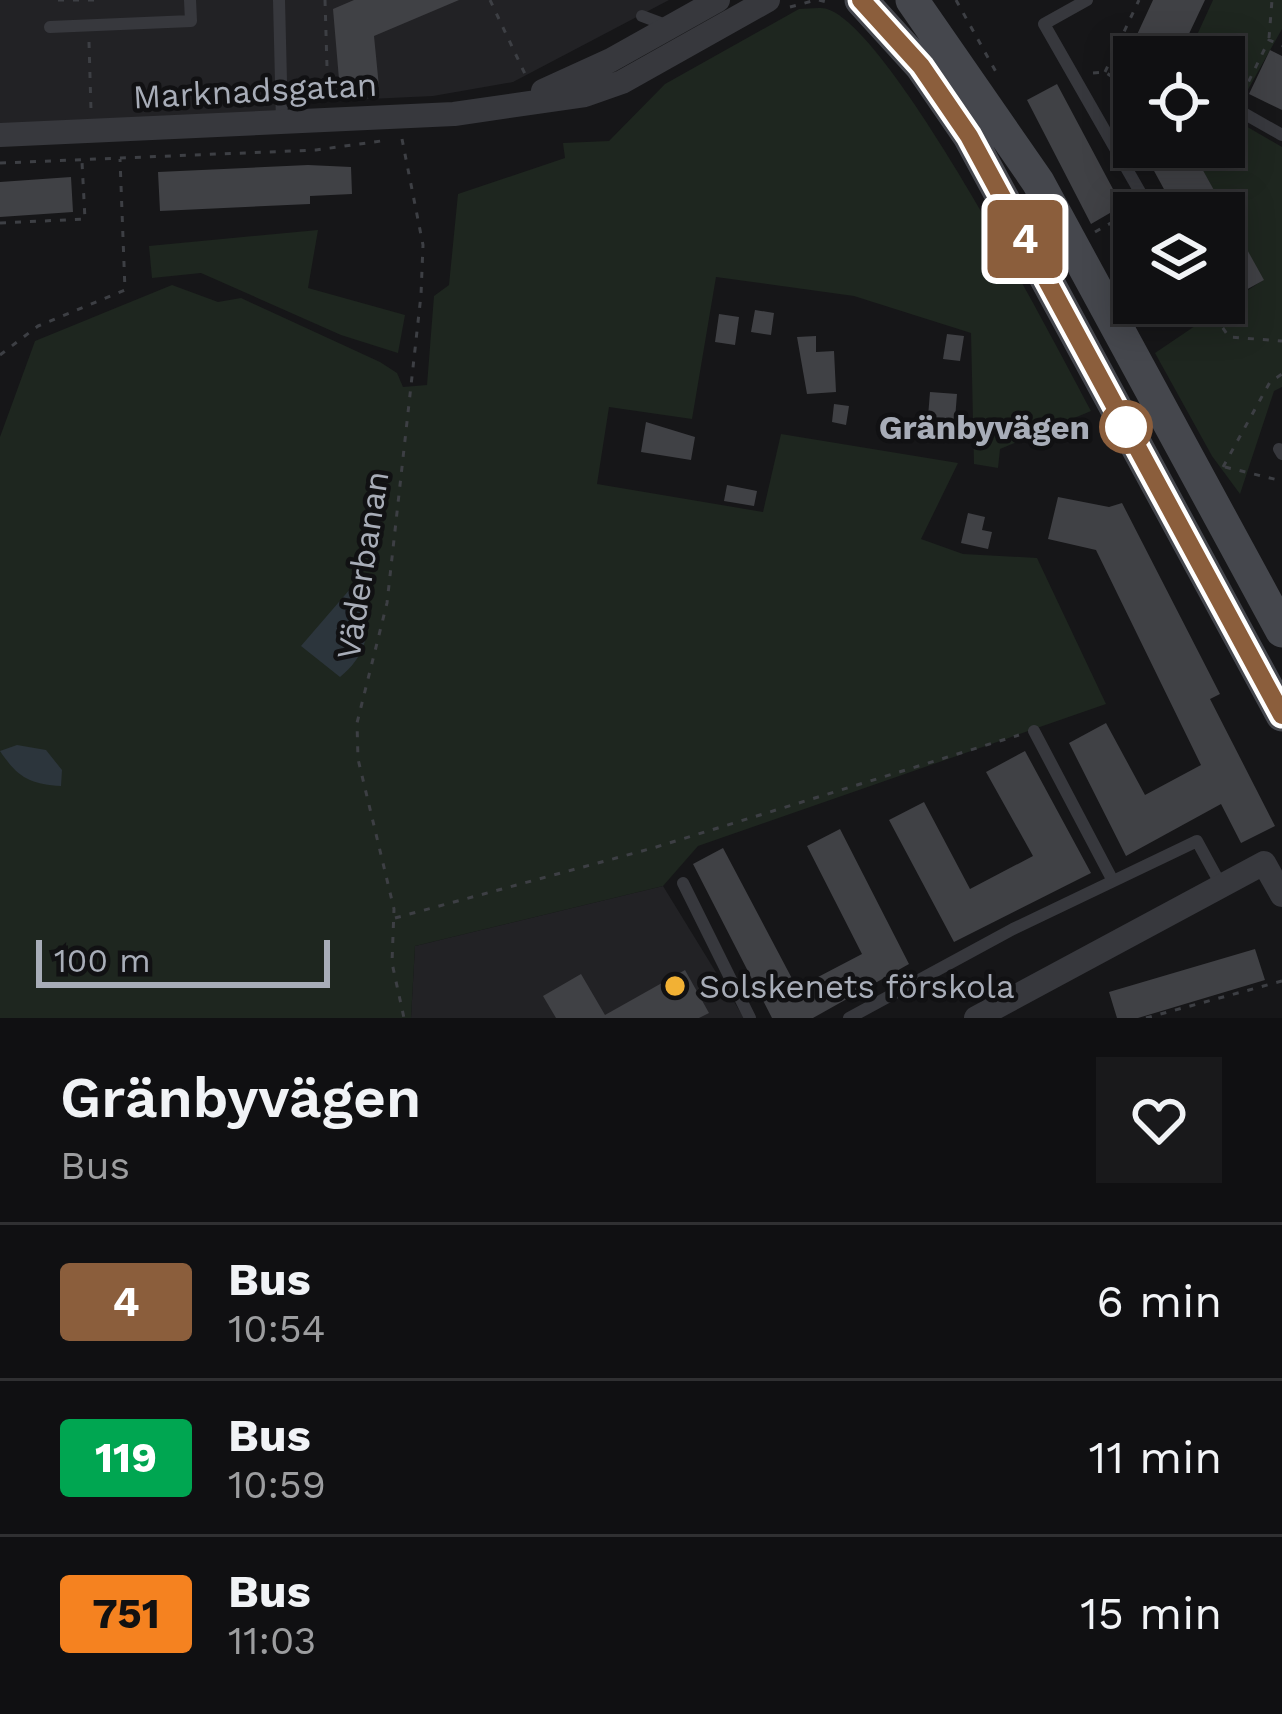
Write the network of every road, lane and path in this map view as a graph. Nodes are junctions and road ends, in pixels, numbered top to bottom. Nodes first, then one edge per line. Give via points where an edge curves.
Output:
1 (58, 0) edge
2 (94, 0) edge
3 (190, 0) edge
4 (279, 0) edge
5 (325, 0) edge
6 (490, 0) edge
7 (718, 0) edge
8 (768, 0) edge
9 (819, 0) edge
10 (912, 0) edge
11 (1087, 0) edge
12 (1139, 0) edge
13 (1272, 0) edge
14 (849, 2) edge
15 (642, 16) dead end
16 (88, 26) junction
17 (50, 27) dead end
18 (673, 27) junction
19 (1269, 40) junction
20 (1282, 46) edge
21 (1105, 72) junction
22 (1072, 75) junction
23 (1113, 77) edge
24 (1245, 79) edge
25 (528, 82) dead end
26 (347, 100) dead end
27 (328, 101) junction
28 (512, 102) junction
29 (282, 113) junction
30 (1245, 114) edge
31 (400, 116) junction
32 (92, 130) junction
33 (0, 135) edge
34 (1282, 135) edge
35 (120, 159) dead end
36 (82, 160) dead end
37 (93, 160) dead end
38 (1140, 192) edge
39 (0, 223) edge
40 (1113, 225) edge
41 (1086, 237) dead end
42 (1220, 324) edge
43 (1282, 341) edge
44 (0, 355) edge
45 (1282, 374) edge
46 (1223, 467) junction
47 (1213, 473) dead end
48 (1282, 481) edge
49 (1282, 632) edge
50 (1282, 715) edge
51 (1034, 731) joint
52 (1113, 881) junction
53 (683, 883) dead end
54 (1221, 885) junction
55 (1282, 895) edge
56 (394, 919) junction
57 (1282, 981) edge
58 (404, 1018) edge
59 (750, 1018) edge
60 (849, 1018) edge
61 (976, 1018) edge
62 (1146, 1018) edge

1 - 2 path
3 - 16 lane via 191,21
4 - 29 lane
5 - 27 path
6 - 25 path
7 - 18 street, Marknadsgatan
8 - 28 street, Marknadsgatan via 622,82 585,95
9 - 14 path
10 - 49 main road via 1038,182
11 - 22 lane via 1044,24
12 - 21 path
13 - 19 path
14 - 50 main road via 921,66 969,136
15 - 18 lane
16 - 17 lane
16 - 32 path
18 - 28 street, Marknadsgatan
19 - 20 path
19 - 24 path
21 - 22 path
21 - 23 path
22 - 38 lane
26 - 27 path
27 - 29 path
28 - 31 street, Marknadsgatan
29 - 31 street, Marknadsgatan
29 - 32 street, Marknadsgatan
30 - 34 lane
31 - 56 path, Väderbanan via 423,245 421,295 387,603 357,723
32 - 33 street, Marknadsgatan
32 - 37 path
35 - 44 path via 125,290 38,326
36 - 39 path via 85,219
40 - 41 path
42 - 43 path via 1229,337
45 - 46 path
46 - 47 path
46 - 48 path
51 - 52 lane
51 - 56 path
52 - 54 lane via 1197,841
52 - 60 lane
53 - 59 lane
54 - 55 street via 1264,862
54 - 61 street
56 - 58 path, Väderbanan via 392,963
57 - 62 path

